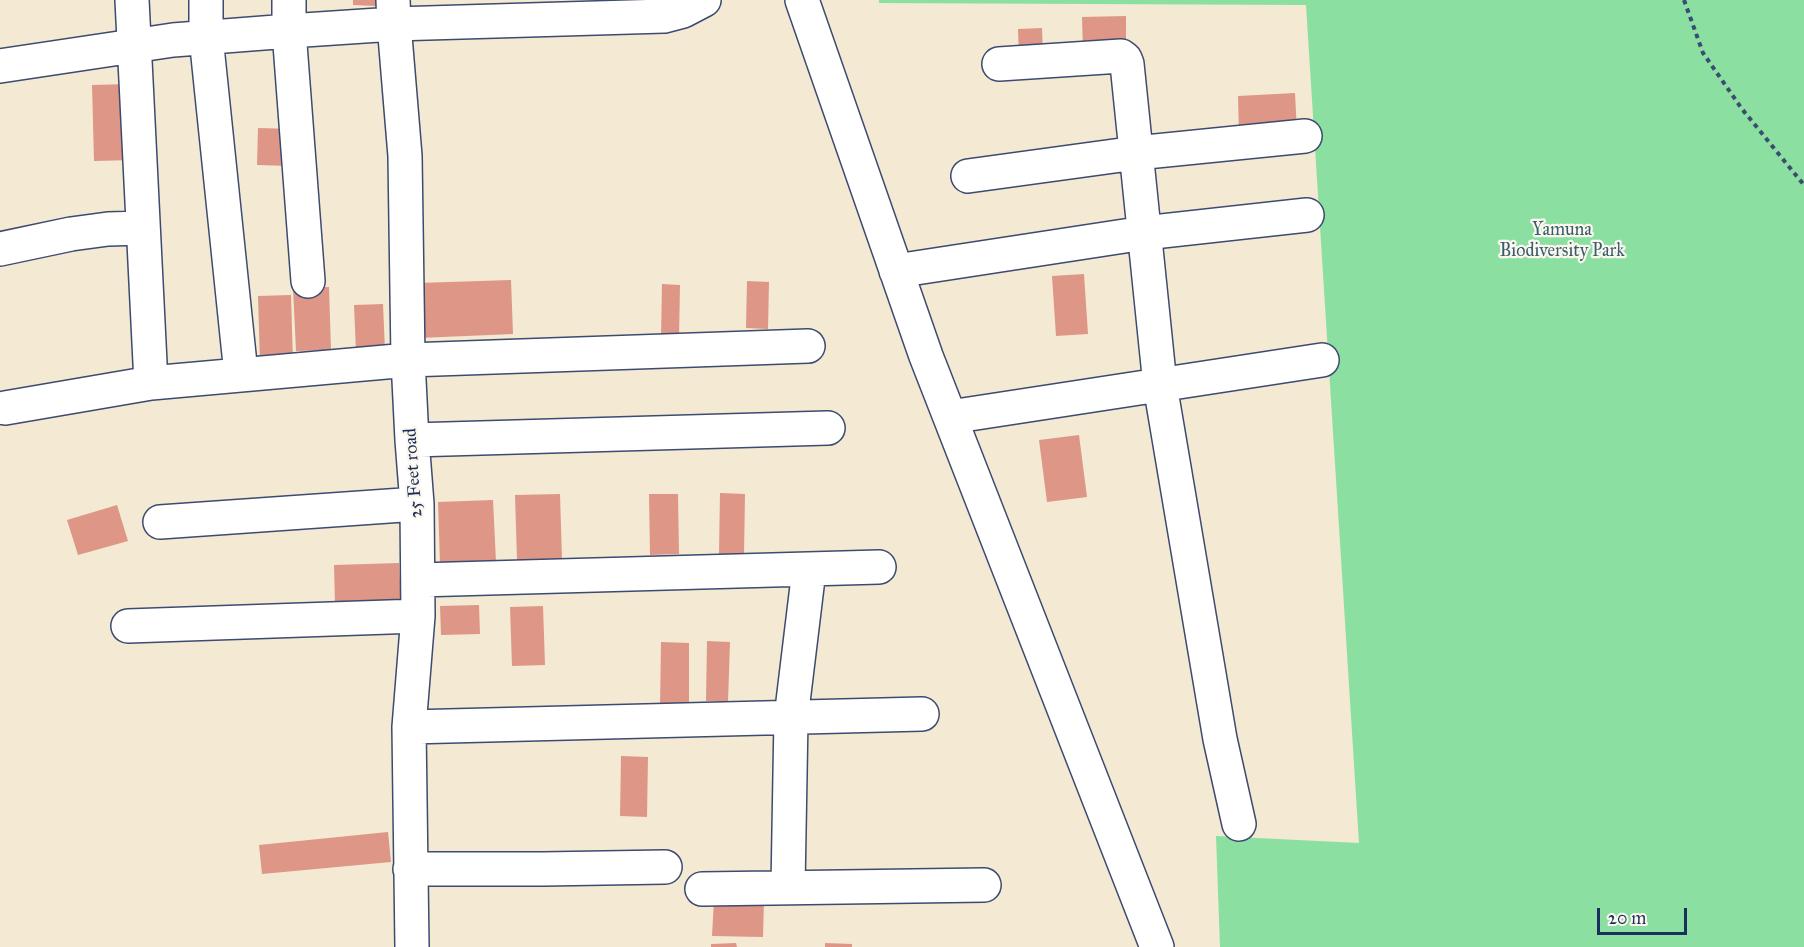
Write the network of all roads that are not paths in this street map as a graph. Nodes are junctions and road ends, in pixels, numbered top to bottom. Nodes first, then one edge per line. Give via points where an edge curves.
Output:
1 (132, 0) edge
2 (206, 0) edge
3 (802, 0) edge
4 (694, 6) edge
5 (393, 12) edge
6 (289, 15) edge
7 (206, 37) junction
8 (133, 45) junction
9 (999, 64) dead end
10 (0, 66) edge
11 (1305, 136) dead end
12 (1136, 153) junction
13 (968, 176) dead end
14 (1307, 215) dead end
15 (143, 228) junction
16 (1144, 233) junction
17 (0, 249) edge
18 (896, 271) junction
19 (308, 281) dead end
20 (808, 346) dead end
21 (408, 360) junction
22 (1322, 360) dead end
23 (241, 374) junction
24 (151, 383) junction
25 (1160, 385) junction
26 (6, 408) dead end
27 (950, 417) junction
28 (828, 428) dead end
29 (412, 440) junction
30 (417, 504) junction
31 (160, 522) dead end
32 (879, 567) dead end
33 (809, 570) junction
34 (418, 580) junction
35 (418, 616) junction
36 (128, 626) dead end
37 (922, 714) dead end
38 (791, 718) junction
39 (409, 727) junction
40 (1239, 824) dead end
41 (665, 867) dead end
42 (410, 869) junction
43 (984, 885) dead end
44 (788, 887) junction
45 (702, 889) dead end
46 (412, 947) edge
47 (1157, 947) edge

1 - 8 street
2 - 7 street
3 - 18 street
4 - 5 street via 664,16
5 - 6 street
5 - 21 street, 25 Feet road via 405,156
6 - 7 street
6 - 19 street
7 - 8 street
7 - 23 street
8 - 10 street
8 - 15 street
9 - 12 street via 1116,56 1125,59
11 - 12 street
12 - 13 street
12 - 16 street
14 - 16 street
15 - 17 street via 71,234
15 - 24 street
16 - 18 street
16 - 25 street
18 - 27 street
20 - 21 street
21 - 23 street
21 - 29 street, 25 Feet road
22 - 25 street
23 - 24 street
24 - 26 street
25 - 27 street
25 - 40 street via 1218,728
27 - 47 street
28 - 29 street
29 - 30 street, 25 Feet road
30 - 31 street
30 - 34 street, 25 Feet road
32 - 33 street
33 - 34 street
33 - 38 street
34 - 35 street, 25 Feet road
35 - 36 street
35 - 39 street, 25 Feet road
37 - 38 street
38 - 39 street
38 - 44 street
39 - 42 street, 25 Feet road
41 - 42 street
42 - 46 street, 25 Feet road
43 - 44 street
44 - 45 street

